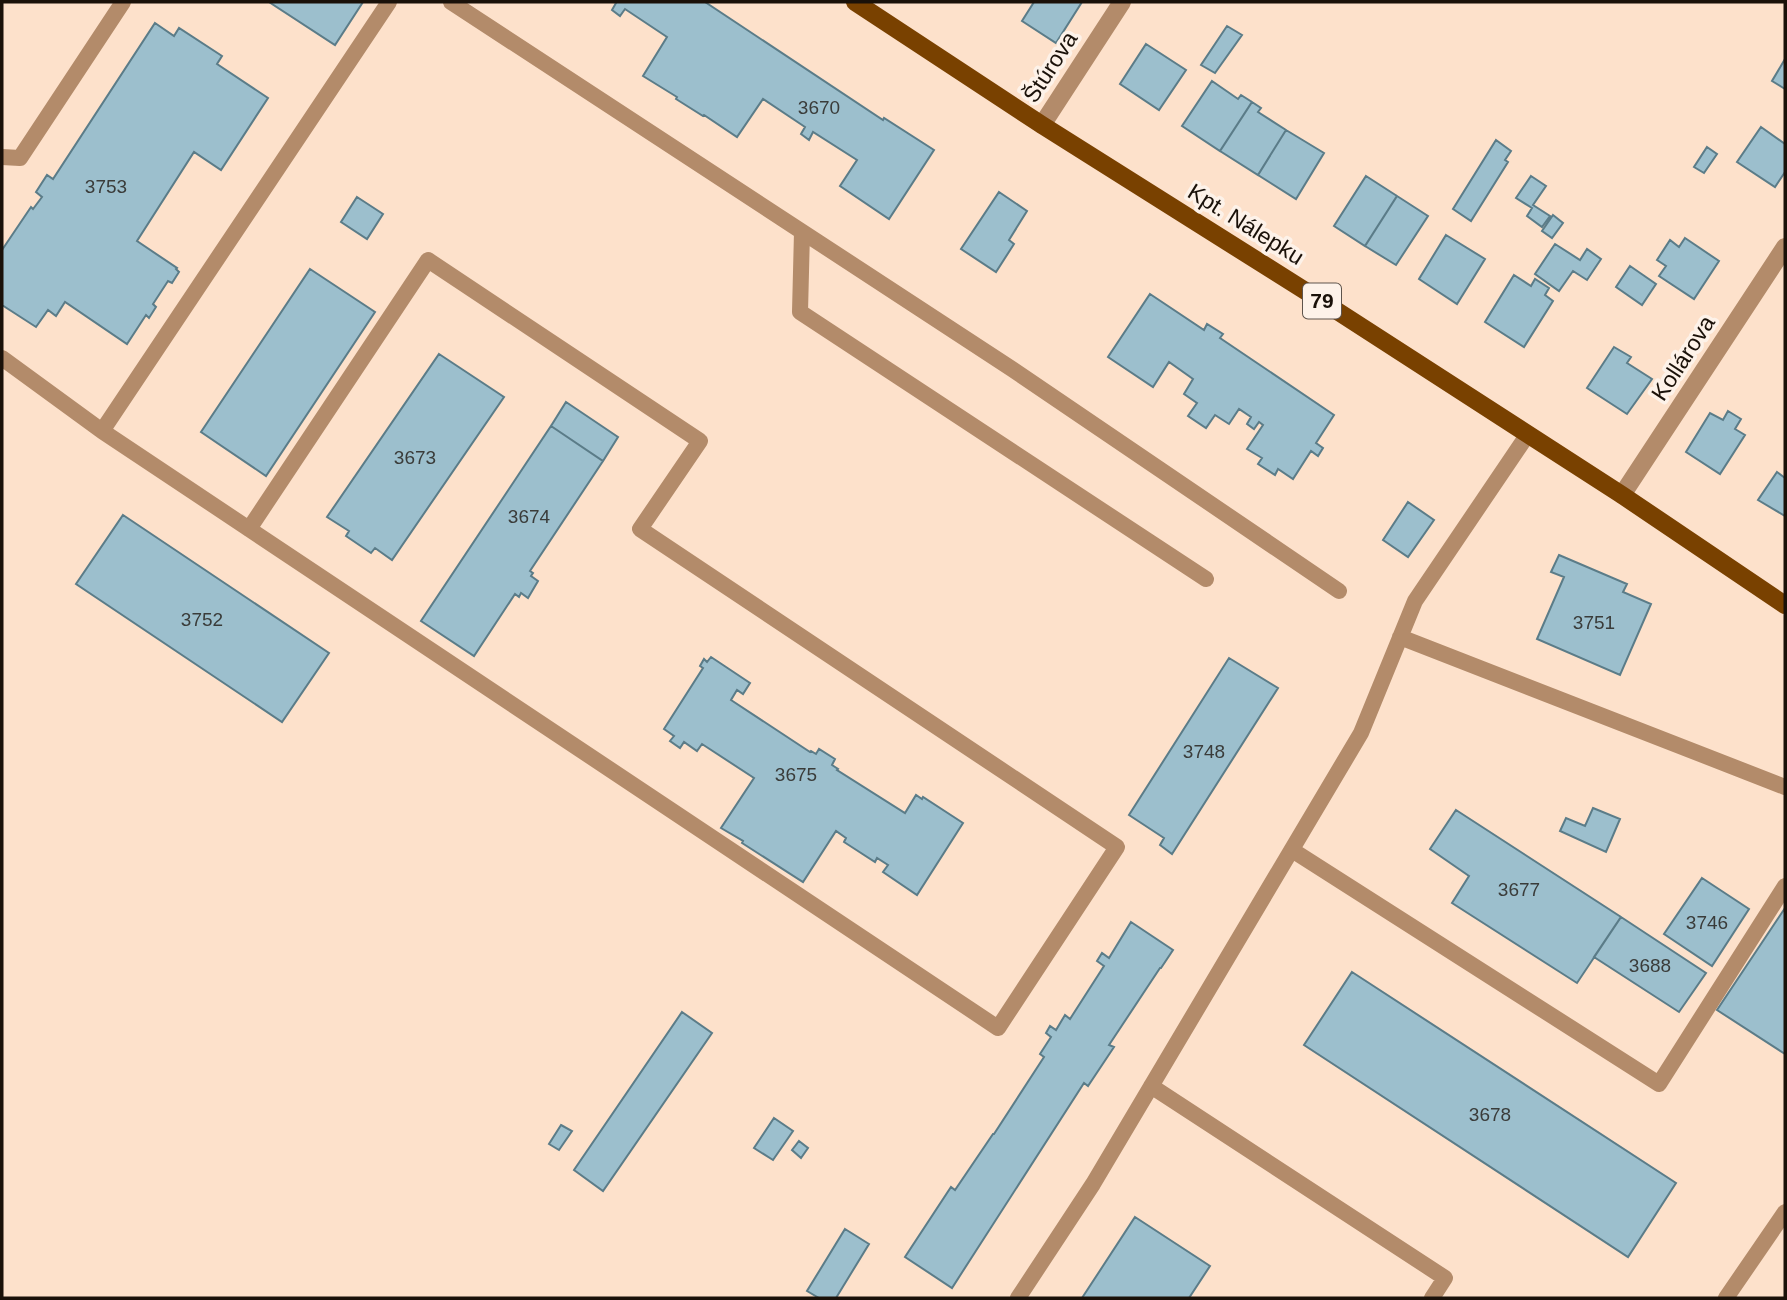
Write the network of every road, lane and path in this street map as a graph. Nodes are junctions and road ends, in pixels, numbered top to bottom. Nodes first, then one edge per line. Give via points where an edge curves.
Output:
1 (123, 2) edge
2 (389, 2) edge
3 (452, 2) edge
4 (855, 2) edge
5 (1122, 2) edge
6 (1042, 125) junction
7 (2, 157) edge
8 (802, 232) junction
9 (1785, 247) edge
10 (2, 358) edge
11 (102, 431) junction
12 (1528, 435) junction
13 (1622, 495) junction
14 (249, 528) junction
15 (1206, 579) dead end
16 (1339, 591) dead end
17 (1785, 605) edge
18 (1400, 637) junction
19 (1785, 787) edge
20 (1292, 849) junction
21 (1785, 886) edge
22 (1151, 1086) junction
23 (1785, 1212) edge
24 (1018, 1298) edge
25 (1432, 1298) edge
26 (1726, 1298) edge

1 - 7 lane via 20,158
2 - 11 lane
3 - 8 lane
4 - 6 main road, Kpt. Nálepku / 79
5 - 6 street, Štúrova
6 - 12 main road, Kpt. Nálepku / 79
8 - 15 lane via 800,312
8 - 16 lane
9 - 13 street, Kollárova
10 - 11 lane
11 - 14 lane
12 - 13 main road, Kpt. Nálepku / 79
12 - 18 lane via 1415,601
13 - 17 main road, Kpt. Nálepku / 79
14 - 14 lane via 998,1028 1117,847 640,529 700,441 428,260
18 - 19 lane
18 - 20 lane via 1361,733
20 - 21 lane via 1659,1084
20 - 22 lane
22 - 24 lane
22 - 25 lane via 1445,1278
23 - 26 lane

